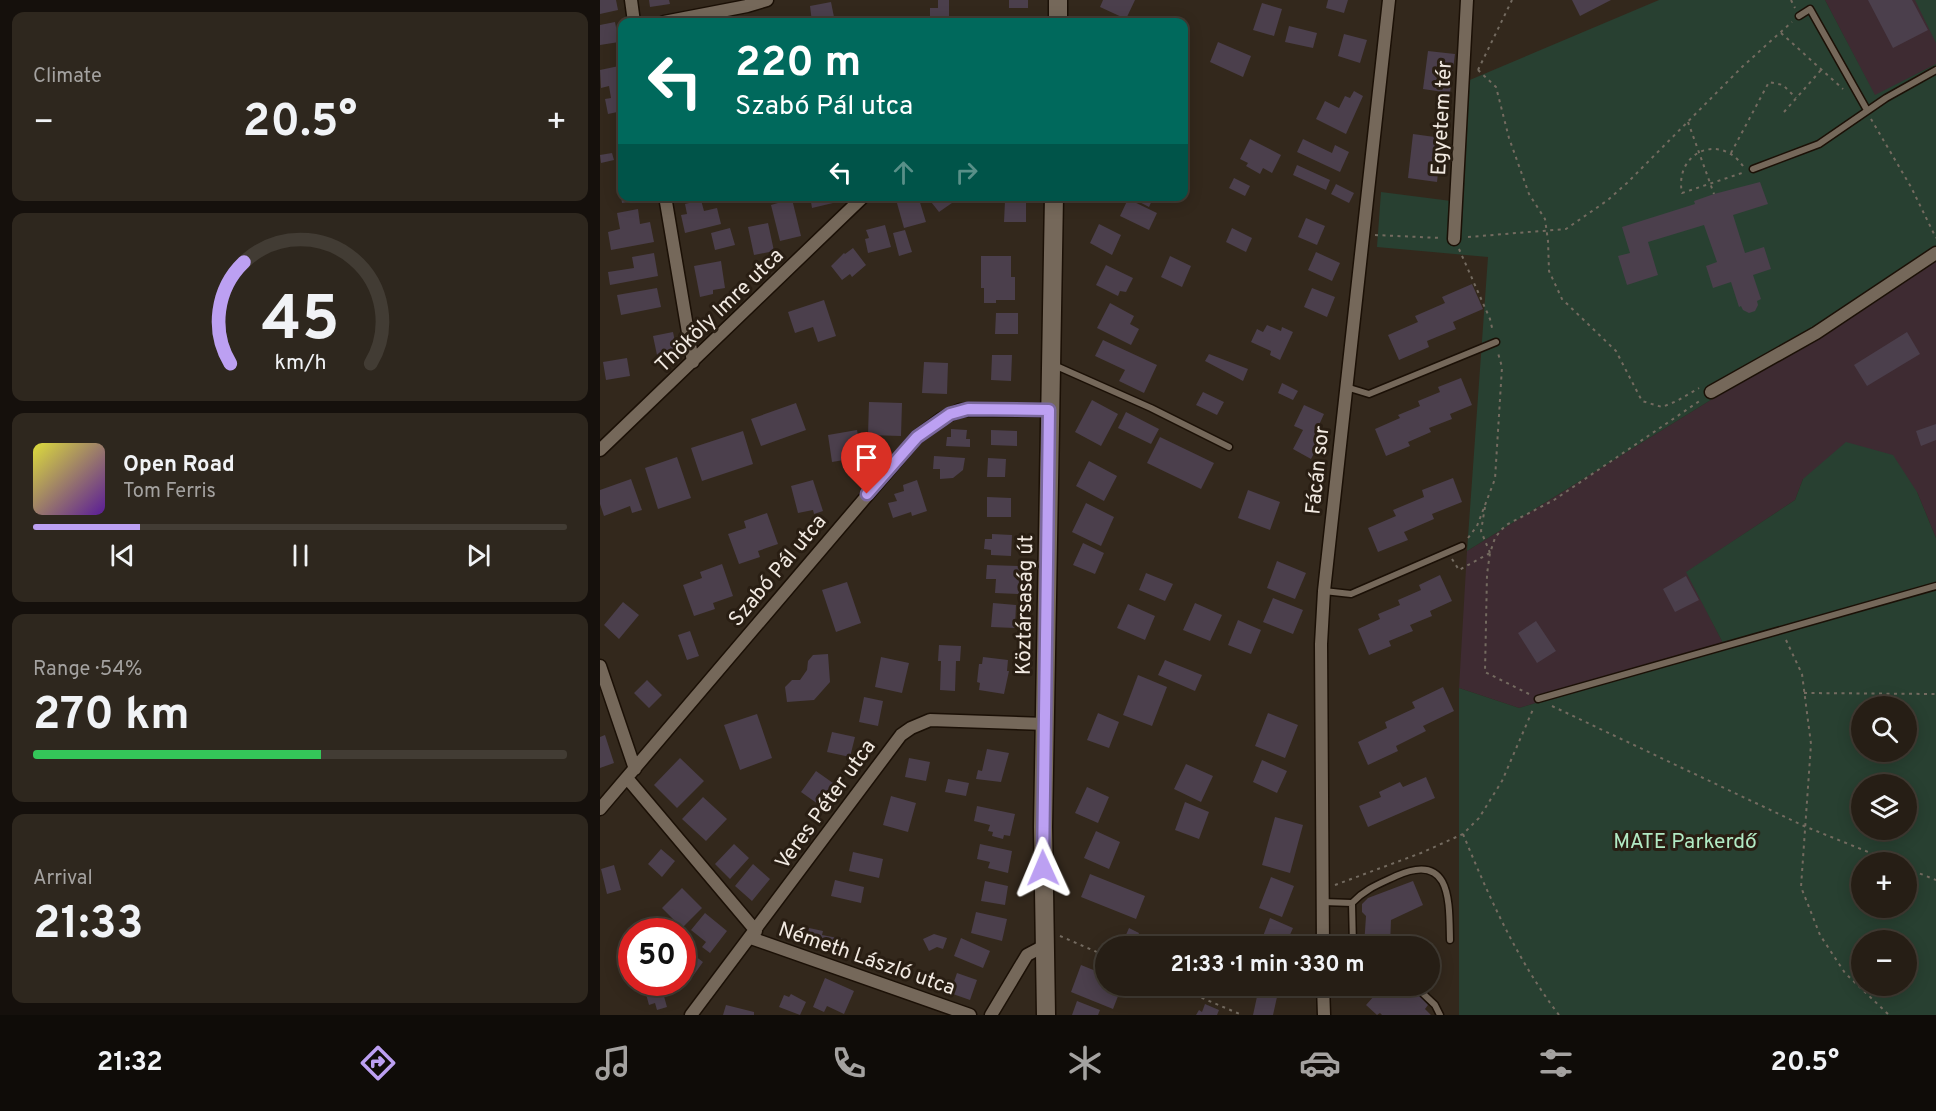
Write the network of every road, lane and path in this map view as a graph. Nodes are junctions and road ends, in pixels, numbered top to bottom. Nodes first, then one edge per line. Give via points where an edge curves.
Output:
1 (630, 0) edge
2 (767, 0) edge
3 (1058, 0) edge
4 (1389, 0) edge
5 (1467, 0) edge
6 (1512, 0) edge
7 (1799, 16) joint
8 (633, 18) edge
9 (685, 18) edge
10 (1058, 18) edge
11 (1780, 32) junction
12 (1821, 70) junction
13 (1936, 70) edge
14 (1844, 90) dead end
15 (1796, 98) junction
16 (1867, 111) junction
17 (1784, 112) dead end
18 (1688, 122) junction
19 (1699, 153) junction
20 (1731, 154) junction
21 (1754, 169) joint
22 (1745, 172) junction
23 (1710, 184) junction
24 (1714, 194) dead end
25 (666, 201) edge
26 (859, 201) edge
27 (1054, 201) edge
28 (1547, 230) junction
29 (1363, 235) junction
30 (1454, 238) junction
31 (1936, 238) edge
32 (1936, 253) edge
33 (1931, 263) edge
34 (1496, 342) junction
35 (693, 362) junction
36 (1050, 364) junction
37 (1346, 387) junction
38 (1712, 392) junction
39 (1049, 410) junction
40 (1229, 447) dead end
41 (600, 450) edge
42 (1486, 501) junction
43 (1462, 546) joint
44 (1490, 553) junction
45 (1459, 570) dead end
46 (1936, 586) edge
47 (1324, 591) junction
48 (1781, 629) junction
49 (600, 666) edge
50 (1804, 693) junction
51 (1936, 694) edge
52 (1538, 699) junction
53 (1046, 724) junction
54 (631, 773) junction
55 (600, 809) edge
56 (1804, 826) junction
57 (1463, 834) junction
58 (1868, 852) edge
59 (1917, 872) edge
60 (1936, 880) edge
61 (1323, 896) junction
62 (1352, 903) junction
63 (753, 934) junction
64 (1323, 936) edge
65 (1353, 936) edge
66 (1044, 938) junction
67 (1450, 940) dead end
68 (1095, 953) edge
69 (1197, 996) edge
70 (1323, 996) edge
71 (1426, 996) edge
72 (691, 1015) edge
73 (970, 1015) edge
74 (991, 1015) edge
75 (1046, 1015) edge
76 (1242, 1015) edge
77 (1324, 1015) edge
78 (1440, 1015) edge
79 (1559, 1015) edge
80 (1889, 1015) edge

1 - 8 street
2 - 9 street
3 - 10 main road
4 - 29 street, Fácán sor
5 - 30 street, Egyetem tér
6 - 28 path via 1478,70 1496,87 1509,138
7 - 11 path
7 - 16 lane via 1810,9
11 - 12 path
11 - 18 path
12 - 14 path
12 - 15 path
13 - 16 lane
15 - 17 path
15 - 20 path via 1782,85 1769,82
16 - 21 lane via 1819,144
16 - 31 path
18 - 19 path
18 - 28 path via 1608,200 1566,228
19 - 20 path via 1720,149
19 - 23 path
19 - 23 path via 1683,169 1682,193
20 - 22 path
21 - 22 path
22 - 23 path
23 - 24 path
25 - 35 street
26 - 35 street, Thököly Imre utca
27 - 36 main road, Köztársaság út
28 - 30 path
28 - 38 path via 1549,271 1562,299 1616,351 1642,402 1662,407 1703,385
29 - 30 path
29 - 37 street, Fácán sor
30 - 34 path via 1490,319
32 - 33 street
33 - 38 street
34 - 37 lane via 1369,394
34 - 42 path via 1502,367 1496,468
35 - 41 street, Thököly Imre utca
36 - 39 main road, Köztársaság út
36 - 40 lane
37 - 47 street, Fácán sor
38 - 44 path via 1554,500 1508,524 1495,538
39 - 53 main road, Köztársaság út
39 - 54 street, Szabó Pál utca via 960,410 917,437
42 - 43 path via 1477,526
42 - 44 path via 1481,531
43 - 47 lane via 1351,594
44 - 45 path
44 - 52 path via 1485,672
46 - 48 lane
47 - 61 street, Fácán sor
48 - 50 path via 1802,674
48 - 52 lane
49 - 54 street, Németh László utca
50 - 51 path
50 - 56 path via 1811,744
52 - 56 path
52 - 57 path via 1502,781 1479,818
53 - 63 street, Veres Péter utca via 930,720 901,735
53 - 66 main road, Köztársaság út
54 - 55 street, Szabó Pál utca
54 - 63 street, Németh László utca
56 - 58 path
56 - 80 path via 1801,886 1820,935 1845,973
57 - 61 path
57 - 79 path via 1501,921 1539,989
59 - 60 path
61 - 62 lane
61 - 64 street, Fácán sor
62 - 65 lane
62 - 67 lane via 1367,889 1410,870 1427,869 1440,879 1448,895
63 - 72 street, Veres Péter utca
63 - 73 street, Németh László utca
66 - 68 path
66 - 74 street via 1027,955
66 - 75 main road, Köztársaság út
69 - 76 path
70 - 77 street
71 - 78 lane

